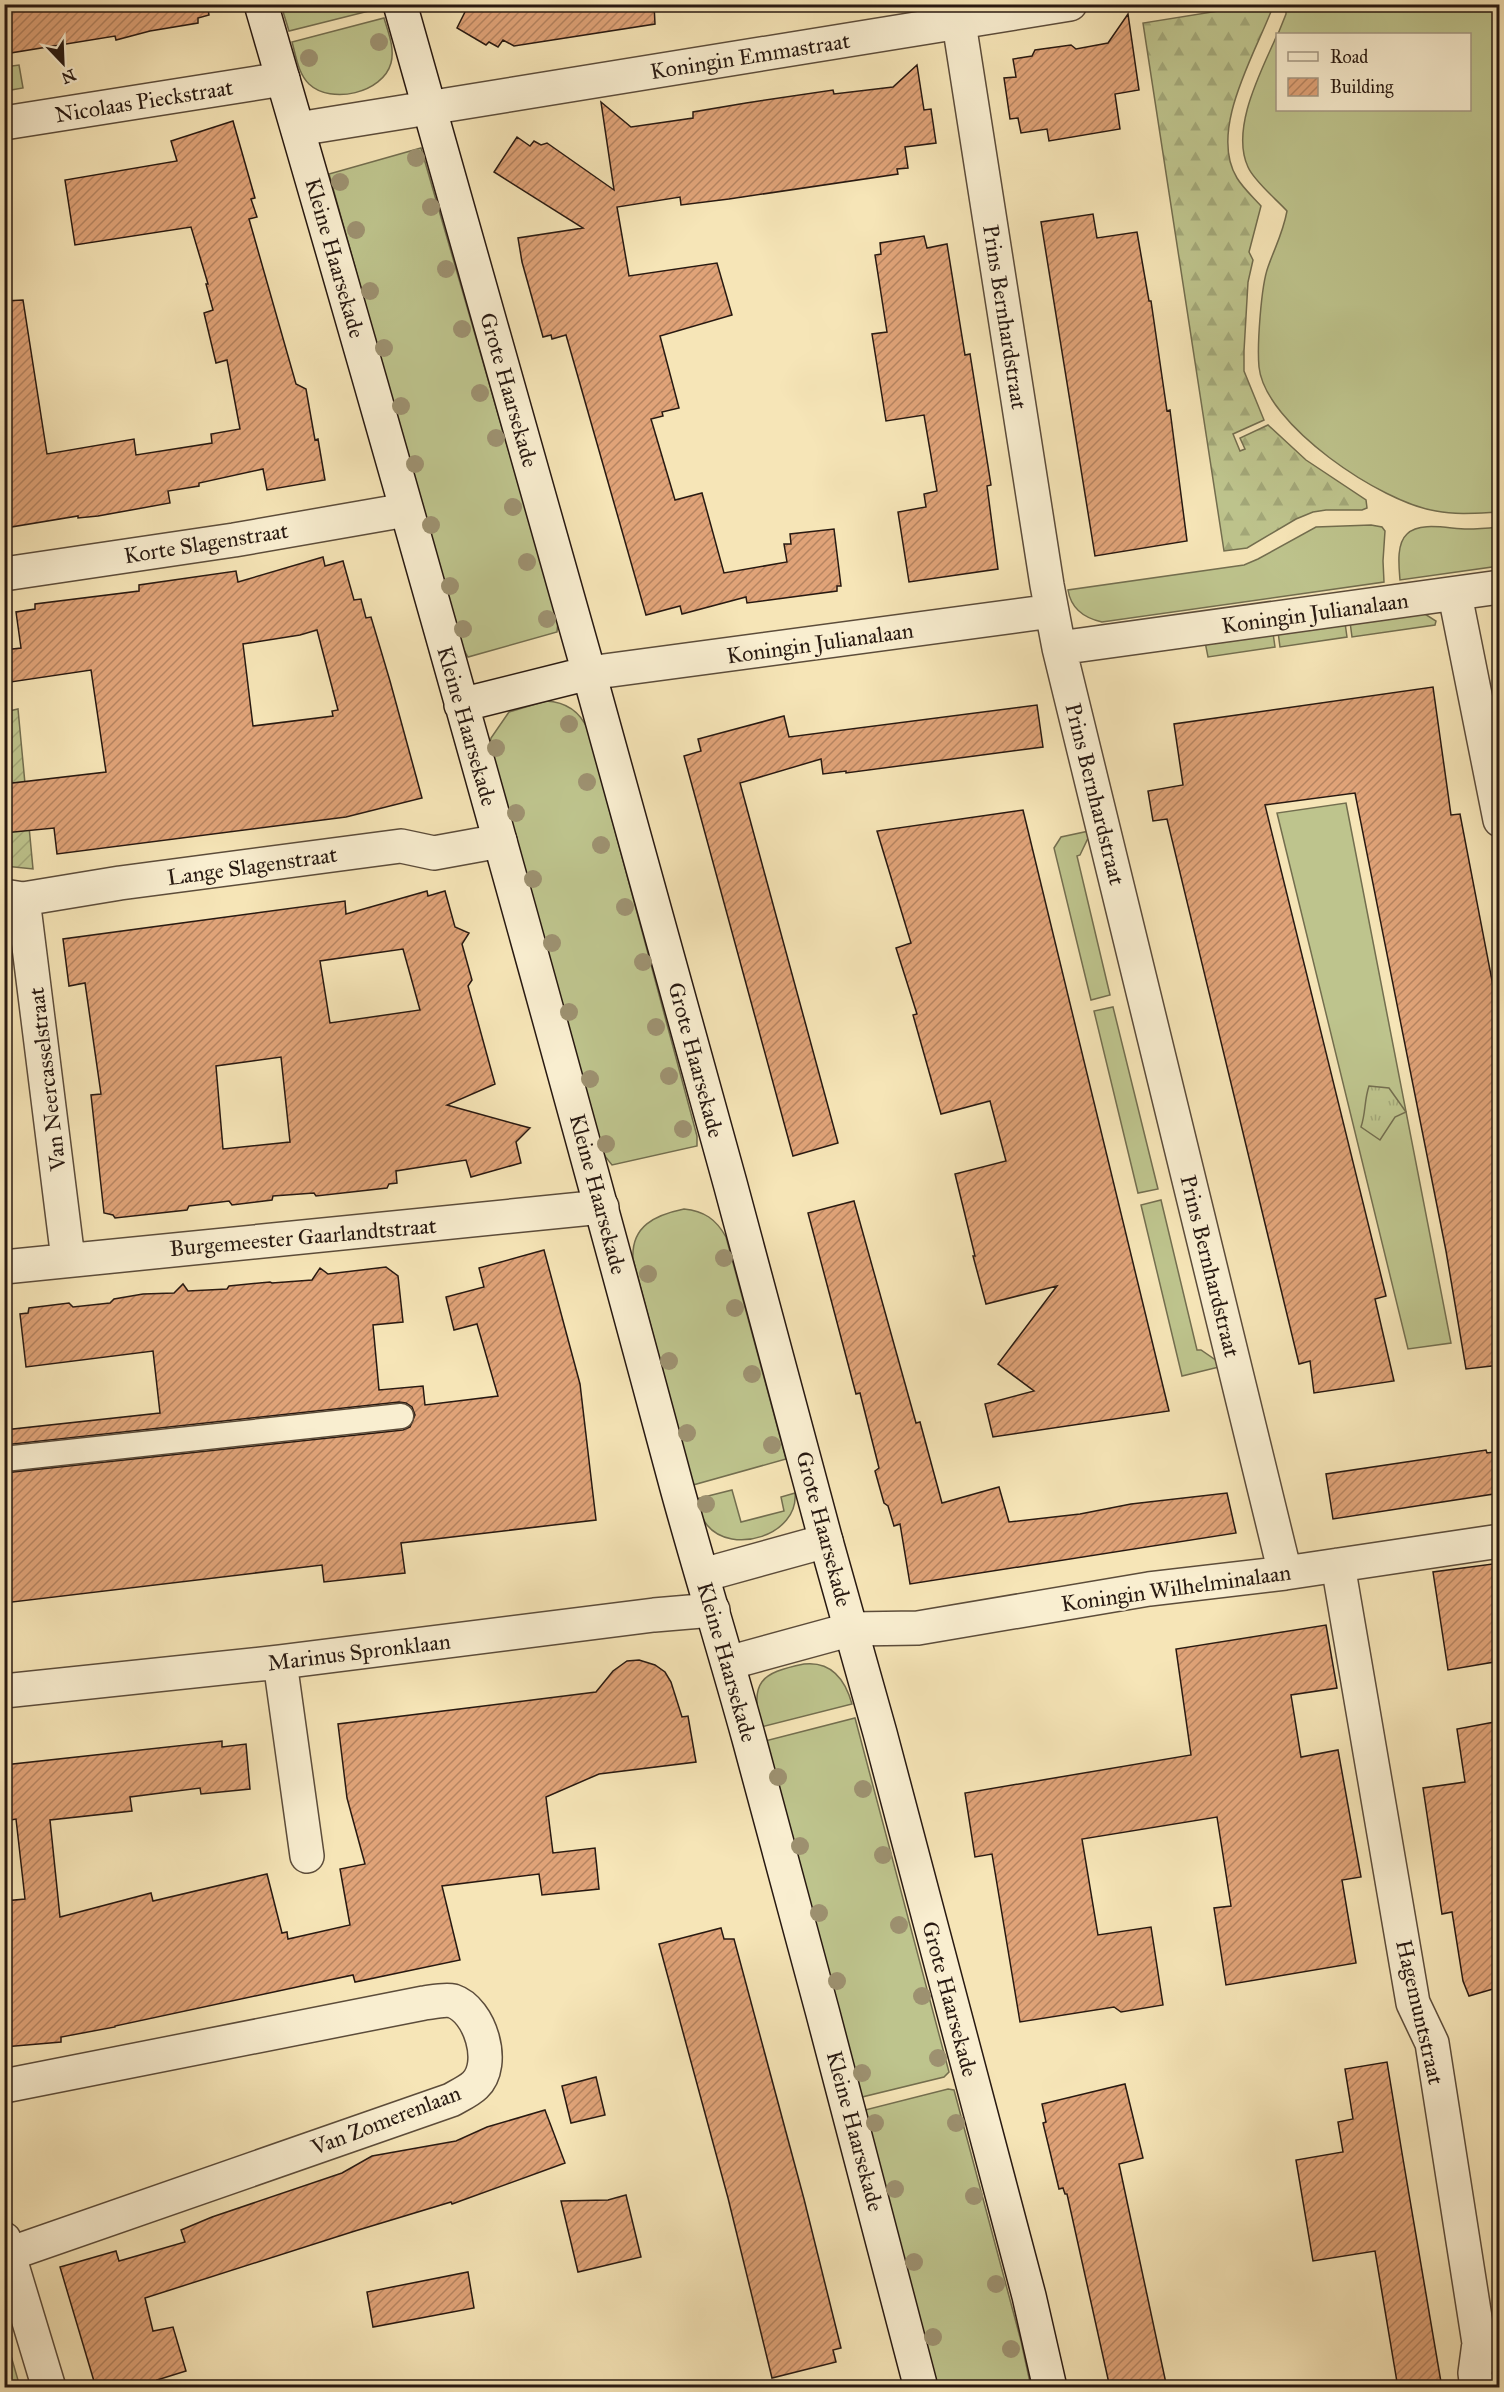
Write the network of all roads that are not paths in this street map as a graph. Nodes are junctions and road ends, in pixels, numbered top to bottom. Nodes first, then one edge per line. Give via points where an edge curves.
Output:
1 (261, 4) edge
2 (400, 4) edge
3 (1070, 4) edge
4 (957, 14) edge
5 (283, 79) junction
6 (429, 107) junction
7 (4, 123) edge
8 (298, 129) junction
9 (406, 510) junction
10 (4, 574) edge
11 (1500, 587) edge
12 (1455, 595) junction
13 (1052, 611) junction
14 (1059, 648) junction
15 (589, 673) junction
16 (462, 705) junction
17 (1500, 820) edge
18 (500, 841) junction
19 (14, 897) edge
20 (602, 1207) junction
21 (69, 1259) junction
22 (4, 1267) edge
23 (401, 1416) dead end
24 (4, 1459) edge
25 (825, 1541) junction
26 (1500, 1541) edge
27 (1338, 1565) junction
28 (1286, 1573) junction
29 (703, 1575) junction
30 (713, 1610) junction
31 (852, 1629) junction
32 (280, 1662) junction
33 (728, 1663) junction
34 (4, 1691) edge
35 (308, 1856) dead end
36 (4, 2086) edge
37 (7, 2247) edge
38 (49, 2388) edge
39 (921, 2388) edge
40 (1050, 2388) edge
41 (1477, 2388) edge

1 - 5 street, Kleine Haarsekade
2 - 6 street, Grote Haarsekade
3 - 4 street, Koningin Emmastraat
4 - 6 street, Koningin Emmastraat
4 - 13 street, Prins Bernhardstraat
5 - 7 street, Nicolaas Pieckstraat
5 - 8 street, Kleine Haarsekade
6 - 8 street
6 - 15 street, Grote Haarsekade
8 - 9 street, Kleine Haarsekade
9 - 10 street, Korte Slagenstraat
9 - 16 street, Kleine Haarsekade
11 - 12 street, Koningin Julianalaan
12 - 14 street, Koningin Julianalaan
12 - 17 street
13 - 14 street, Prins Bernhardstraat
13 - 15 street, Koningin Julianalaan
14 - 28 street, Prins Bernhardstraat
15 - 16 street
15 - 25 street, Grote Haarsekade
16 - 18 street, Kleine Haarsekade
18 - 19 street, Lange Slagenstraat via 434,853 400,846
18 - 20 street, Kleine Haarsekade
19 - 21 street, Van Neercasselstraat
20 - 21 street, Burgemeester Gaarlandtstraat
20 - 29 street, Kleine Haarsekade
21 - 22 street, Burgemeester Gaarlandtstraat
23 - 24 lane
25 - 29 street
25 - 31 street, Grote Haarsekade
26 - 27 street, Koningin Wilhelminalaan
27 - 28 street, Koningin Wilhelminalaan
27 - 41 street, Hagemuntstraat via 1413,2003 1432,2043 1479,2343
28 - 31 street, Koningin Wilhelminalaan via 1149,1589 918,1628
29 - 30 street, Kleine Haarsekade
30 - 32 street, Marinus Spronklaan
30 - 33 street, Kleine Haarsekade
31 - 33 street, Koningin Wilhelminalaan
31 - 40 street, Grote Haarsekade via 1026,2284
32 - 34 street, Marinus Spronklaan
32 - 35 street
33 - 39 street, Kleine Haarsekade
36 - 37 street, Van Zomerenlaan via 424,2003 452,2001 470,2013 482,2036 486,2065 476,2085 451,2100
37 - 38 street, Van Zomerenlaan

